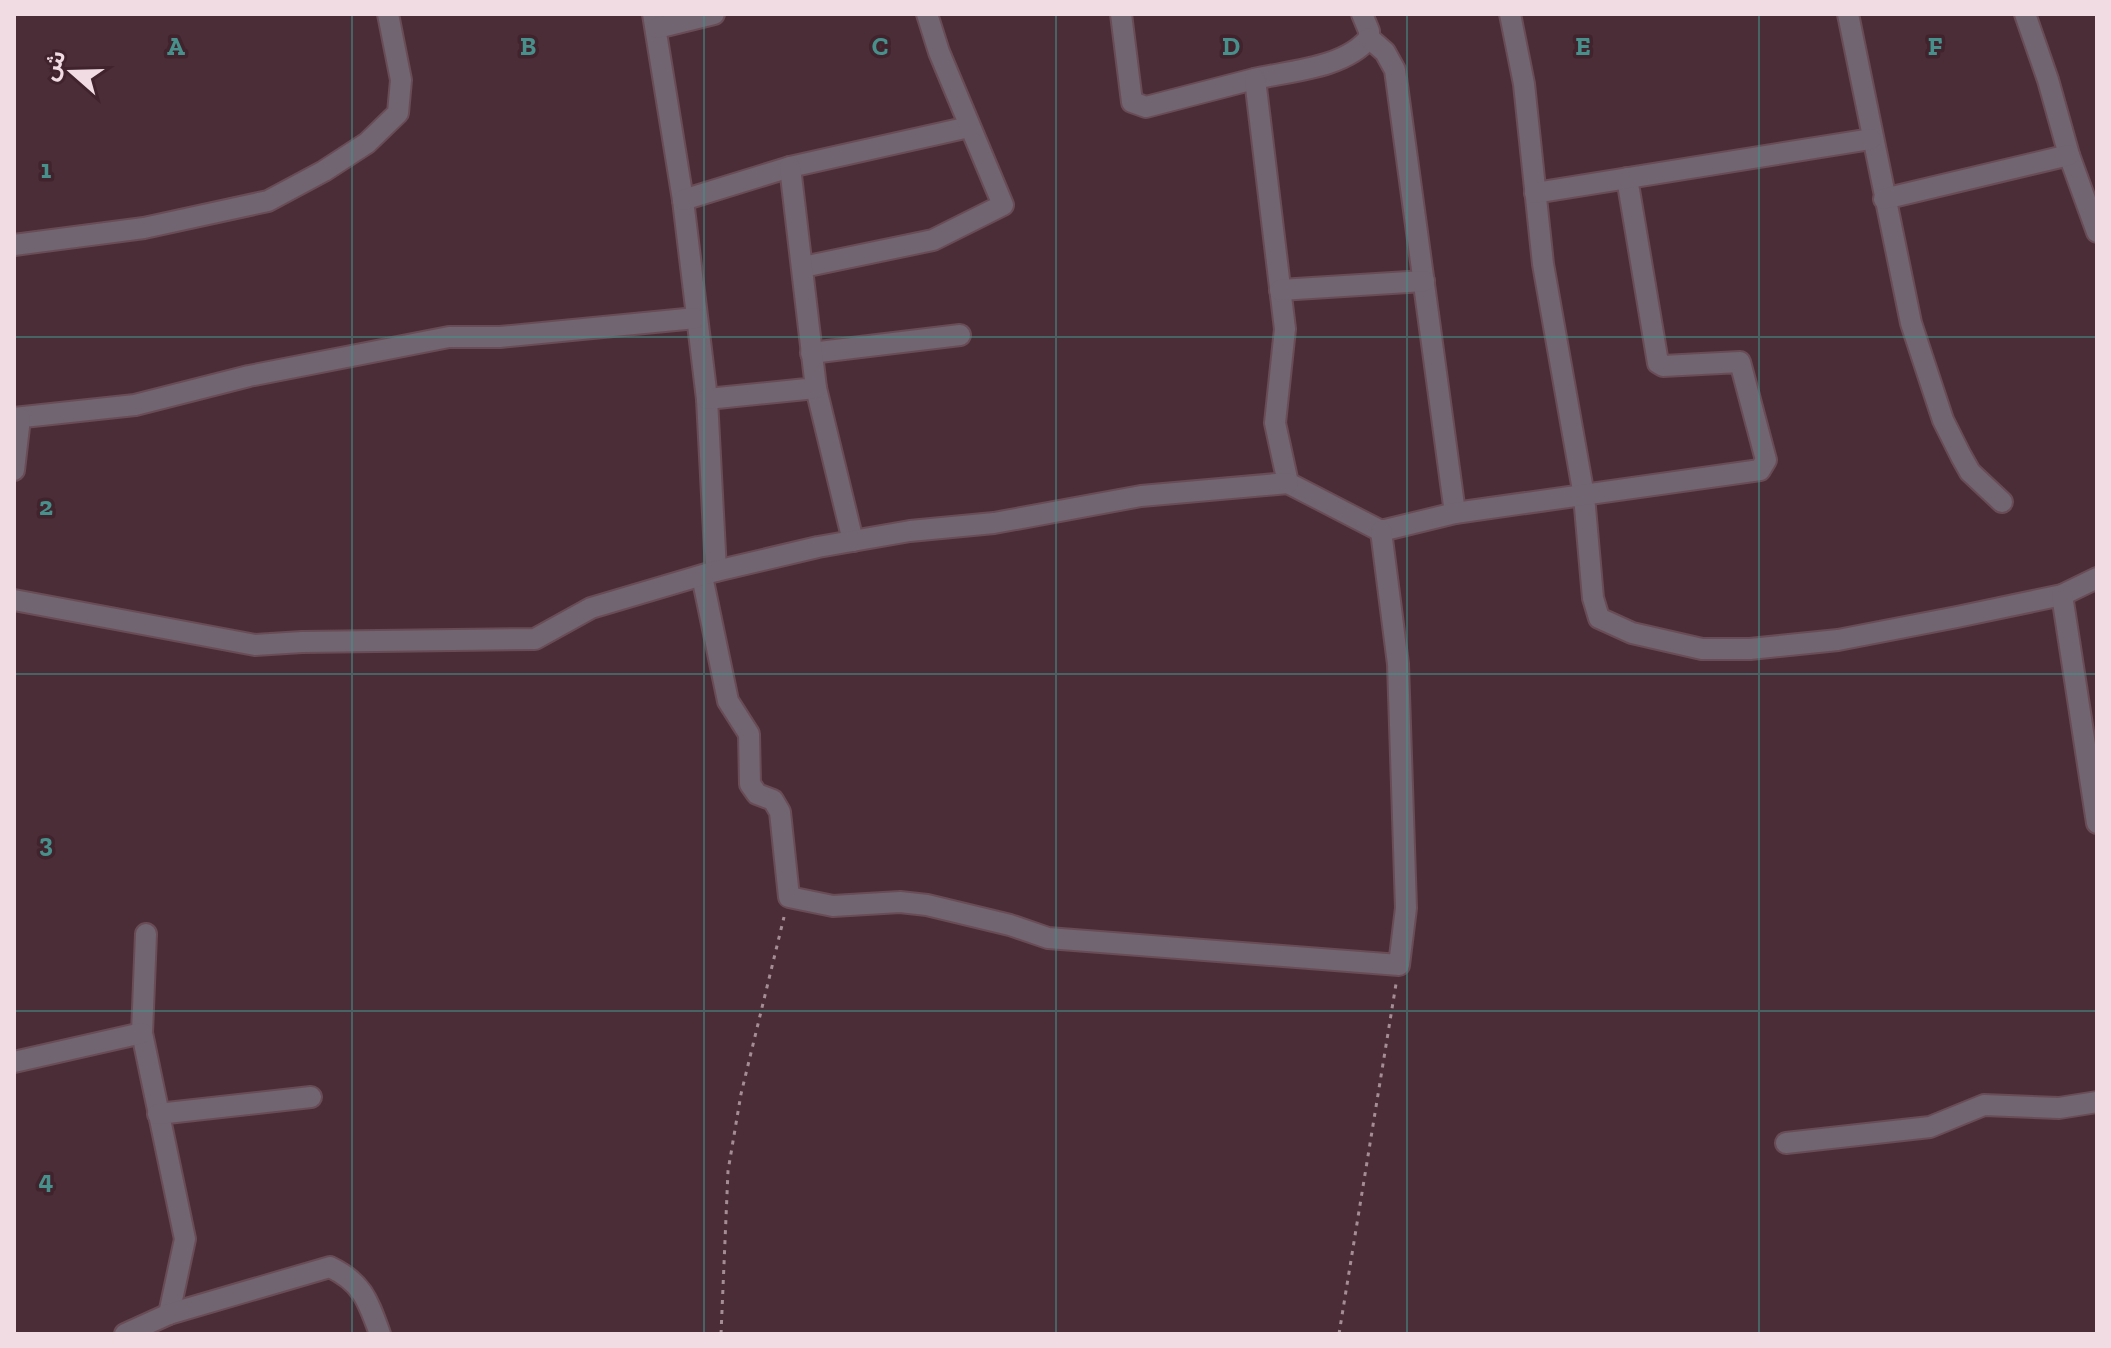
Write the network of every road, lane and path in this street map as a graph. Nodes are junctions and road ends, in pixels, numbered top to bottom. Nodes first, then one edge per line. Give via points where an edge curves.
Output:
1 (388, 14) edge
2 (714, 14) edge
3 (927, 14) edge
4 (1121, 14) edge
5 (1362, 14) edge
6 (1510, 14) edge
7 (1848, 14) edge
8 (2025, 14) edge
9 (655, 21) edge
10 (1369, 38) junction
11 (1255, 79) junction
12 (969, 127) junction
13 (1871, 139) junction
14 (2069, 155) junction
15 (790, 167) junction
16 (1627, 178) junction
17 (1535, 193) junction
18 (1884, 199) junction
19 (683, 200) junction
20 (2097, 232) edge
21 (14, 245) edge
22 (803, 267) junction
23 (1424, 281) junction
24 (1280, 290) junction
25 (696, 318) junction
26 (960, 335) dead end
27 (811, 353) junction
28 (816, 388) junction
29 (707, 399) junction
30 (17, 418) edge
31 (14, 470) edge
32 (1288, 483) junction
33 (1584, 496) junction
34 (2002, 502) dead end
35 (1455, 513) junction
36 (1381, 531) junction
37 (853, 541) junction
38 (709, 574) junction
39 (2097, 578) edge
40 (2062, 595) junction
41 (14, 600) edge
42 (2097, 823) edge
43 (789, 897) junction
44 (146, 934) dead end
45 (1399, 965) junction
46 (142, 1033) junction
47 (14, 1062) edge
48 (311, 1097) dead end
49 (2097, 1102) edge
50 (158, 1114) junction
51 (1786, 1143) dead end
52 (169, 1314) junction
53 (127, 1334) edge
54 (380, 1334) edge
55 (721, 1334) edge
56 (1339, 1334) edge

1 - 21 street via 401,80 398,113 367,143 324,171 268,201 144,228
2 - 9 street
3 - 12 street
4 - 11 street via 1132,102 1139,106
5 - 10 street
6 - 17 street via 1524,84
7 - 13 street
8 - 14 street
9 - 19 street
10 - 11 street via 1359,50 1321,66
10 - 23 street via 1395,70
11 - 24 street
12 - 15 street
12 - 22 street via 1003,200 1001,207 933,240
13 - 16 street
13 - 18 street
14 - 18 street
14 - 20 street
15 - 19 street
15 - 22 street
16 - 17 street
16 - 33 street via 1658,363 1740,362 1766,460 1760,470
17 - 33 street
18 - 34 street via 1911,323 1943,420 1970,472
19 - 25 street
22 - 27 street
23 - 24 street
23 - 35 street
24 - 32 street via 1285,329 1275,423
25 - 29 street
25 - 30 street via 449,337 249,376 135,405
26 - 27 street
27 - 28 street
28 - 29 street
28 - 37 street
29 - 38 street
30 - 31 street
32 - 36 street
32 - 37 street via 1141,496
33 - 35 street
33 - 40 street via 1599,618 1632,633 1702,649 1838,640
35 - 36 street
36 - 45 street via 1398,664 1406,908
37 - 38 street
38 - 41 street via 591,608 535,639 255,645
38 - 43 street via 728,701 749,734 750,784 780,812
39 - 40 street
40 - 42 street
43 - 45 street via 833,906 927,905 1048,938
43 - 55 path via 741,1094 728,1171
44 - 46 street
45 - 56 path
46 - 47 street
46 - 50 street
48 - 50 street
49 - 51 street via 2059,1108 1984,1105 1930,1127
50 - 52 street via 185,1239
52 - 53 street
52 - 54 street via 330,1267 350,1277

